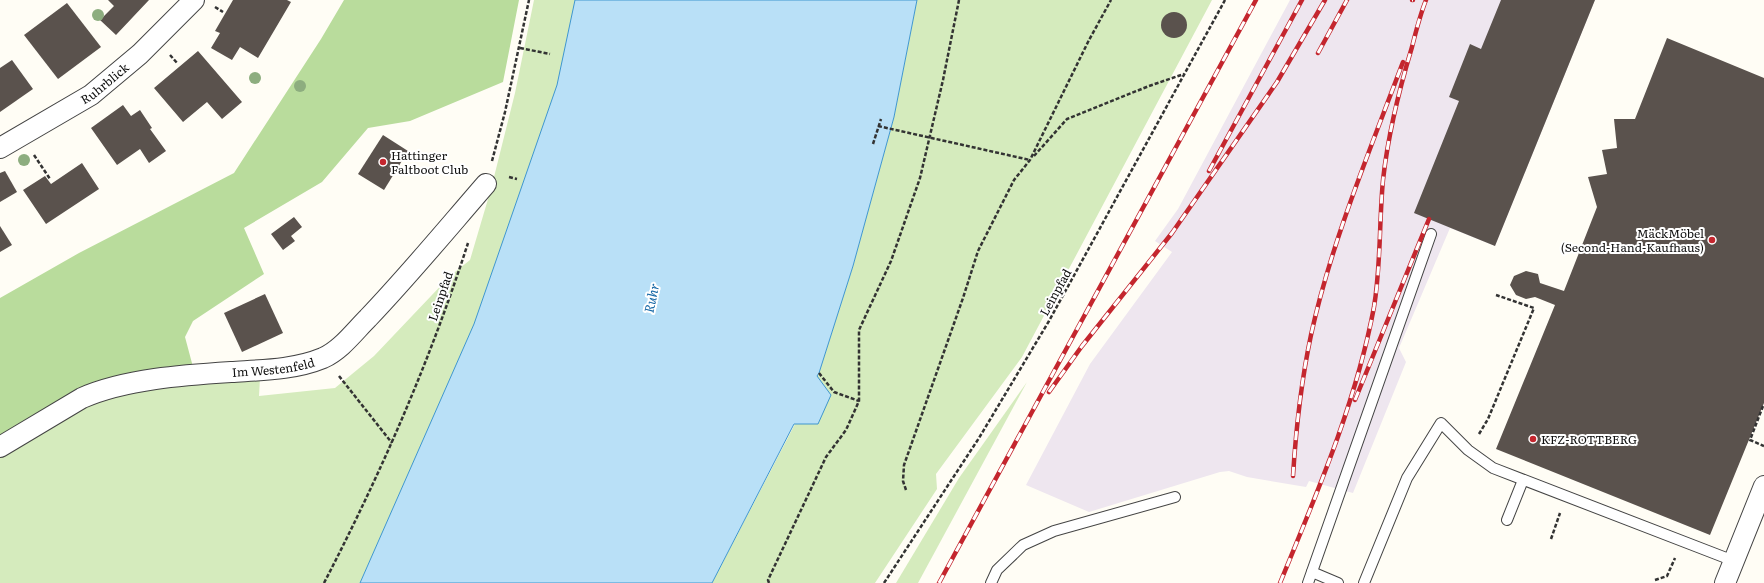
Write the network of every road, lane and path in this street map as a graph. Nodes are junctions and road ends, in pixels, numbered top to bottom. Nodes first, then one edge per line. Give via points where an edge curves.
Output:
1 (194, 0) edge
2 (529, 0) edge
3 (959, 0) edge
4 (1112, 0) edge
5 (1225, 0) edge
6 (520, 48) junction
7 (550, 54) dead end
8 (1184, 74) junction
9 (881, 119) dead end
10 (878, 126) junction
11 (21, 136) junction
12 (930, 138) junction
13 (873, 144) dead end
14 (0, 148) edge
15 (1030, 160) junction
16 (50, 180) dead end
17 (486, 184) joint
18 (1431, 234) dead end
19 (470, 236) dead end
20 (1496, 294) dead end
21 (325, 357) junction
22 (819, 373) dead end
23 (859, 401) junction
24 (1763, 406) dead end
25 (392, 443) junction
26 (1764, 446) edge
27 (0, 447) edge
28 (1468, 450) junction
29 (1523, 480) junction
30 (1764, 486) edge
31 (906, 490) dead end
32 (1175, 497) dead end
33 (1507, 520) dead end
34 (1682, 541) junction
35 (1734, 561) junction
36 (1312, 572) junction
37 (1655, 580) dead end
38 (324, 583) edge
39 (768, 583) edge
40 (884, 583) edge
41 (991, 583) edge
42 (1308, 583) edge
43 (1338, 583) edge
44 (1364, 583) edge
45 (1725, 583) edge

1 - 11 street, Ruhrblick via 157,39 116,75 73,106
2 - 6 path
3 - 12 path
4 - 15 path via 1089,40
5 - 8 path, Leinpfad
6 - 7 path
6 - 17 path
8 - 15 path via 1067,119
8 - 40 path, Leinpfad via 1049,321 979,438
9 - 10 path
10 - 12 path
10 - 13 path
11 - 14 street, Ruhrblick
11 - 16 path
12 - 15 path
12 - 23 path via 920,178 891,261 859,330
15 - 31 path via 1014,180 978,251 904,465 903,481
17 - 21 street, Im Westenfeld via 386,298 337,350
18 - 36 lane
19 - 25 path, Leinpfad via 432,347
20 - 28 path via 1534,308 1488,419
21 - 25 path
21 - 27 street, Im Westenfeld via 287,367 194,375 99,391 82,398
22 - 23 path via 834,392
23 - 39 path via 846,430 826,457
24 - 26 path via 1750,440
25 - 38 path, Leinpfad
28 - 29 lane via 1493,468
28 - 44 lane via 1441,423 1407,478
29 - 33 lane
29 - 34 lane
30 - 35 street
32 - 41 lane via 1054,531 1023,545 997,570
34 - 35 lane
34 - 37 path via 1667,576
35 - 45 street
36 - 42 lane
36 - 43 lane

